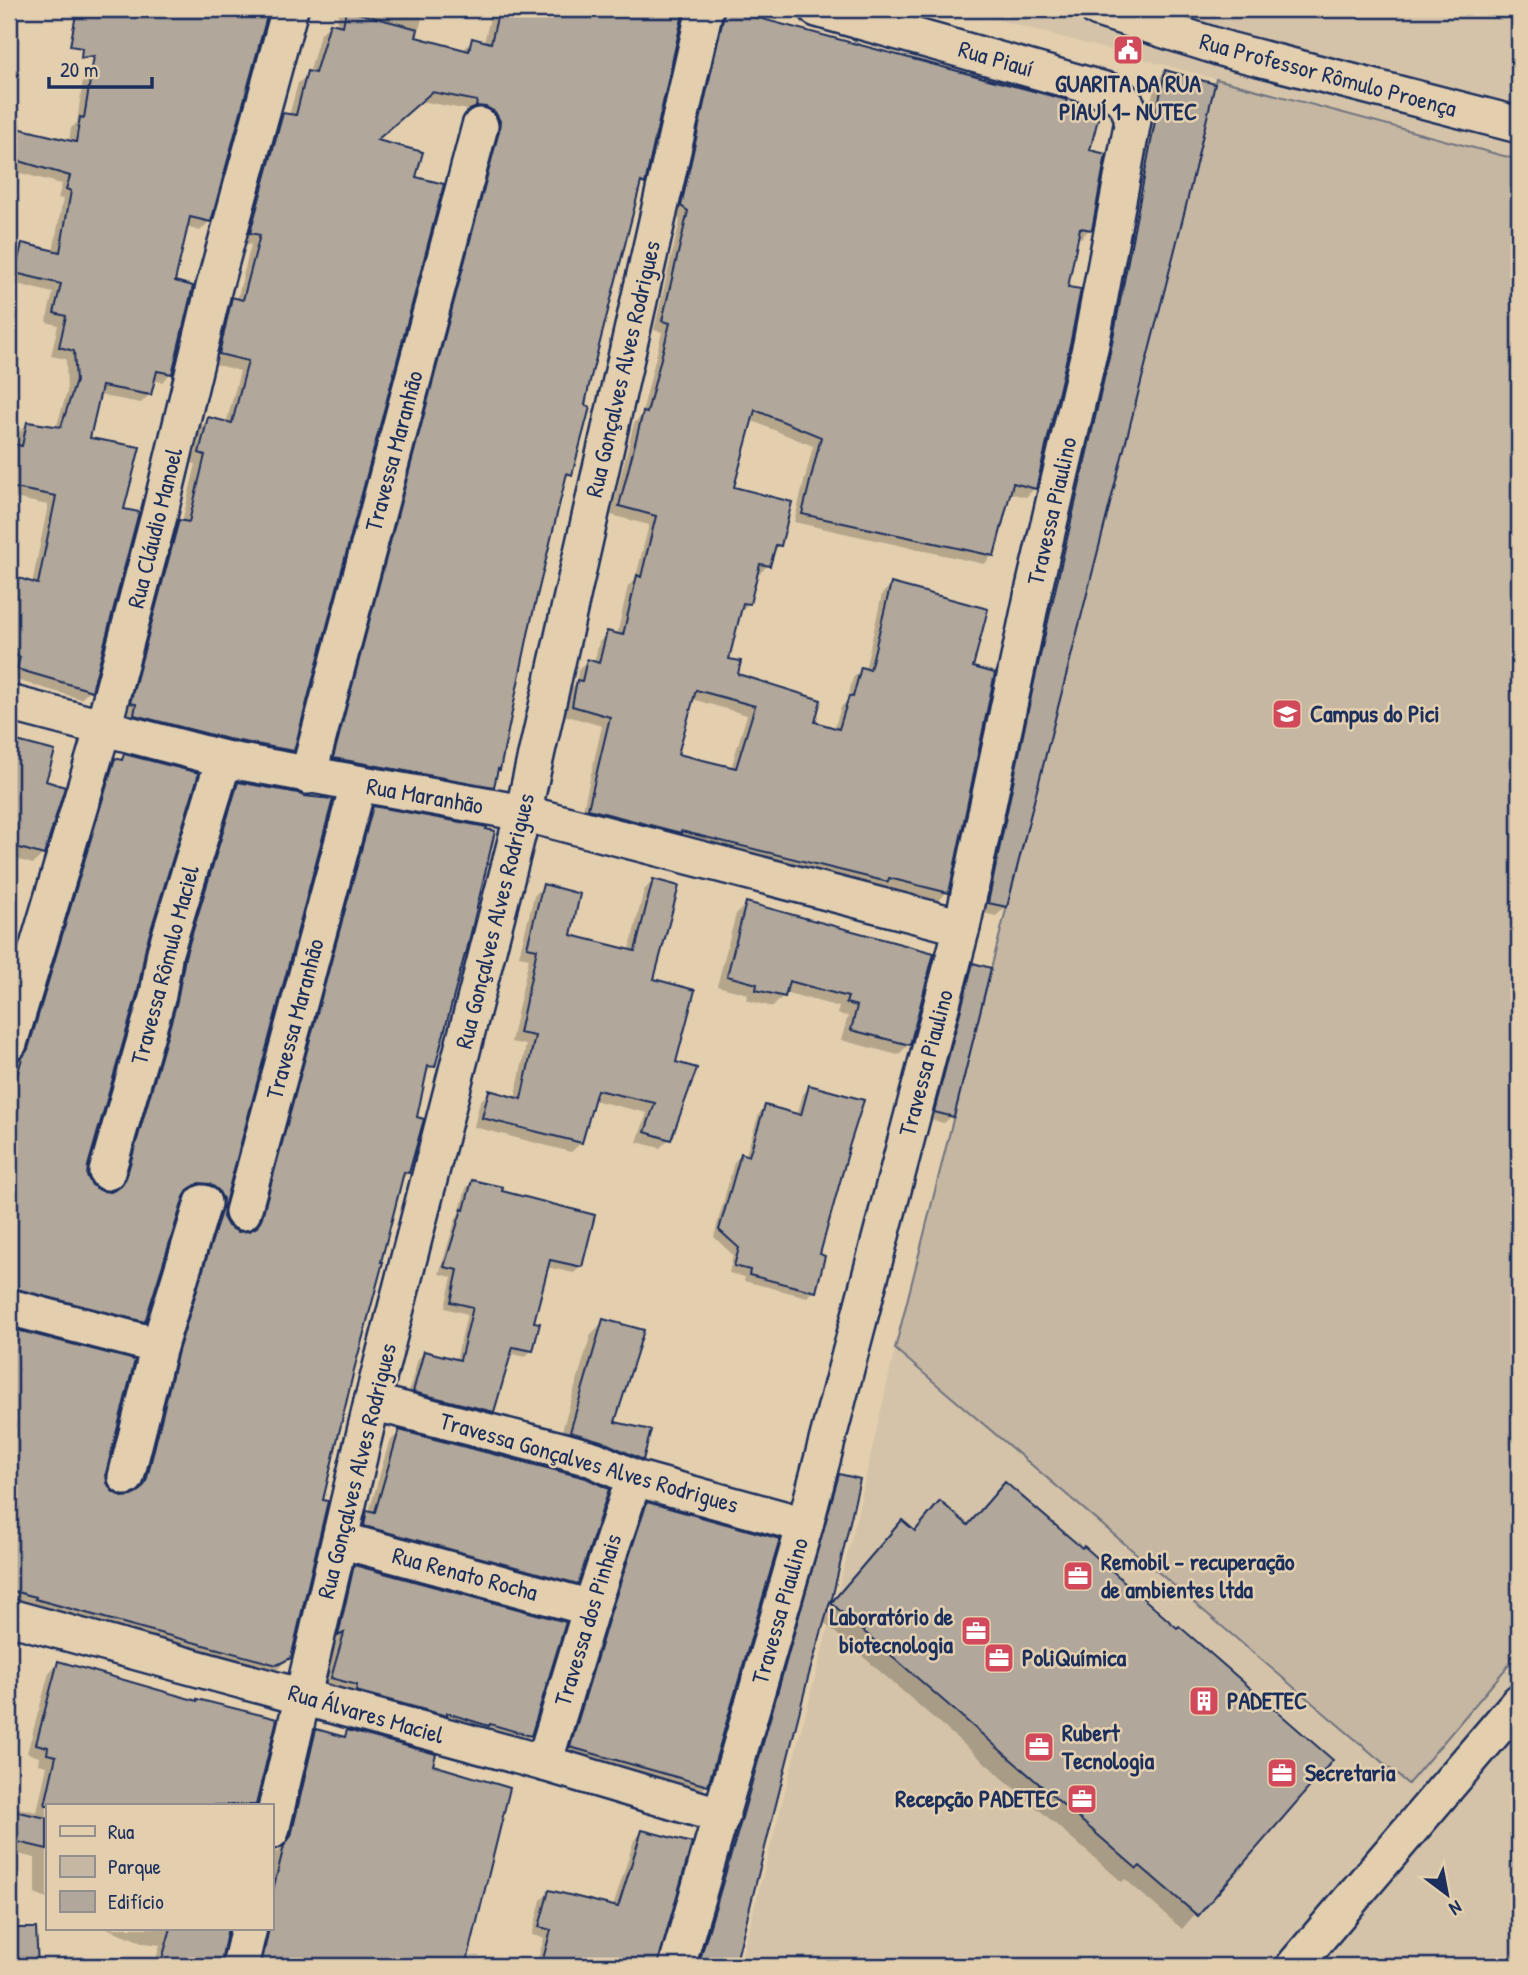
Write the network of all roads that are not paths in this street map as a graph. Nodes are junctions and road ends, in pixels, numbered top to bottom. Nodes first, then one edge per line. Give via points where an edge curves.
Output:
1 (290, 9) edge
2 (705, 9) edge
3 (817, 9) edge
4 (1098, 9) edge
5 (480, 125) dead end
6 (1519, 125) edge
7 (1128, 149) joint
8 (9, 703) edge
9 (103, 728) junction
10 (224, 759) junction
11 (308, 776) junction
12 (358, 785) junction
13 (523, 813) junction
14 (962, 927) junction
15 (9, 1043) edge
16 (107, 1172) dead end
17 (203, 1203) dead end
18 (243, 1212) dead end
19 (9, 1307) edge
20 (159, 1346) junction
21 (372, 1402) junction
22 (126, 1477) dead end
23 (634, 1478) junction
24 (805, 1525) junction
25 (340, 1540) junction
26 (591, 1608) junction
27 (9, 1617) edge
28 (303, 1696) junction
29 (1519, 1702) edge
30 (544, 1763) junction
31 (722, 1816) junction
32 (273, 1823) edge
33 (249, 1930) edge
34 (240, 1966) edge
35 (677, 1966) edge
36 (1294, 1966) edge

1 - 9 street, Rua Cláudio Manoel via 214,287
2 - 13 street, Rua Gonçalves Alves Rodrigues
3 - 7 street, Rua Piauí via 1112,92 1129,106 1133,120
4 - 6 street, Rua Professor Rômulo Proença via 1228,50
5 - 11 street, Travessa Maranhão
7 - 14 street, Travessa Piaulino via 1091,344
8 - 9 street, Rua Maranhão
9 - 10 street, Rua Maranhão
9 - 15 street, Rua Cláudio Manoel
10 - 11 street, Rua Maranhão
10 - 16 street, Travessa Rômulo Maciel via 165,952 158,995
11 - 12 street, Rua Maranhão
12 - 13 street, Rua Maranhão
12 - 18 street, Travessa Maranhão
13 - 14 street, Rua Maranhão
13 - 21 street, Rua Gonçalves Alves Rodrigues
14 - 24 street, Travessa Piaulino
17 - 20 street
19 - 20 street
20 - 22 street
21 - 23 street, Travessa Gonçalves Alves Rodrigues via 593,1459
21 - 25 street, Rua Gonçalves Alves Rodrigues
23 - 24 street, Travessa Gonçalves Alves Rodrigues
23 - 26 street, Travessa dos Pinhais
24 - 31 street, Travessa Piaulino
25 - 26 street, Rua Renato Rocha
25 - 28 street, Rua Gonçalves Alves Rodrigues
26 - 30 street, Travessa dos Pinhais
27 - 28 street, Rua Álvares Maciel
28 - 30 street, Rua Álvares Maciel
28 - 32 street, Rua Gonçalves Alves Rodrigues
29 - 36 street
30 - 31 street, Rua Álvares Maciel
31 - 35 street, Travessa Piaulino
33 - 34 street

